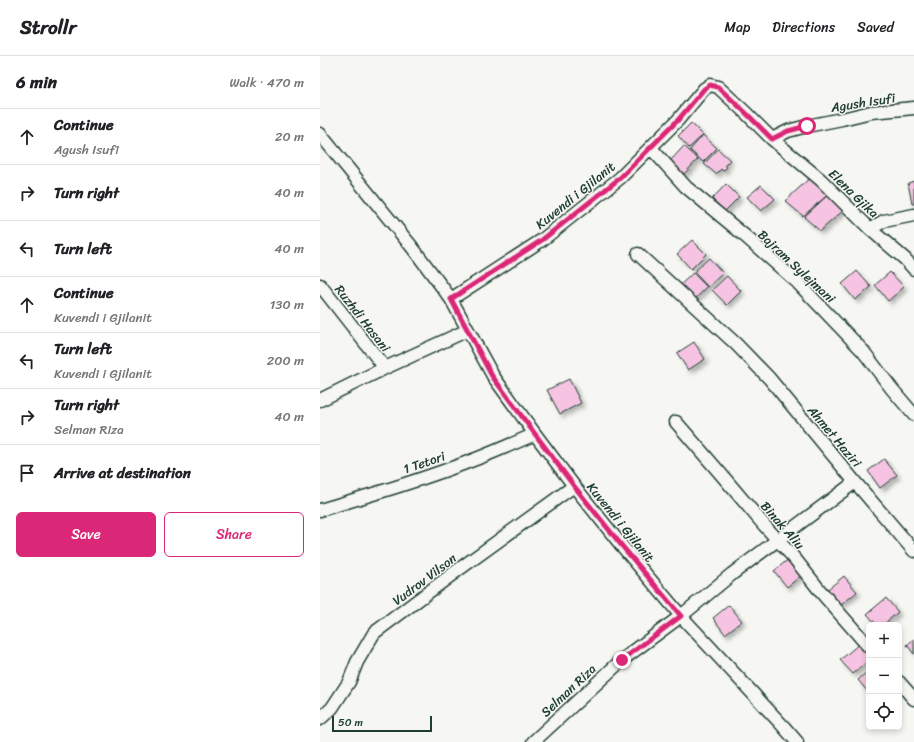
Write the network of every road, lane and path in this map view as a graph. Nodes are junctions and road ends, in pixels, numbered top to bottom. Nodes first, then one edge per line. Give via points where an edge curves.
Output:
1 (914, 108) edge
2 (320, 134) edge
3 (772, 139) junction
4 (651, 148) junction
5 (914, 215) edge
6 (870, 229) junction
7 (638, 254) dead end
8 (909, 257) edge
9 (914, 269) edge
10 (320, 285) edge
11 (451, 299) junction
12 (468, 330) junction
13 (385, 368) junction
14 (320, 400) edge
15 (914, 415) edge
16 (676, 422) dead end
17 (535, 434) junction
18 (855, 482) junction
19 (574, 486) junction
20 (320, 510) edge
21 (778, 540) junction
22 (914, 551) edge
23 (681, 616) junction
24 (866, 644) edge
25 (902, 685) edge
26 (914, 699) edge
27 (320, 719) edge
28 (533, 742) edge
29 (797, 742) edge

1 - 3 street, Agush Isufi via 871,112 788,131
2 - 11 street, Kuvendi i Gjilanit
3 - 4 street, Elena Gjika via 718,87 710,85
3 - 6 street, Elena Gjika via 821,180
4 - 11 street, Kuvendi i Gjilanit via 620,178 542,240
4 - 15 street, Bajram Sylejmani via 686,187 797,282 863,351
5 - 6 street via 884,221
6 - 8 street, Elena Gjika
7 - 18 street, Ahmet Haziri via 758,366
8 - 9 street, Elena Gjika
10 - 13 street, Ruzhdi Hasani
11 - 12 street, Kuvendi i Gjilanit
12 - 13 street
12 - 17 street, Kuvendi i Gjilanit via 492,376
13 - 14 street
16 - 21 street, Binak Aliu
17 - 19 street, Kuvendi i Gjilanit
17 - 20 street, 1 Tetori via 430,475
18 - 21 street, Ahmet Haziri
18 - 22 street
19 - 23 street, Kuvendi i Gjilanit
19 - 27 street, Vudrov Vilson via 374,633 349,682 332,708
21 - 23 street, Ahmet Haziri
21 - 24 street, Binak Aliu
23 - 28 street, Selman Riza via 622,660
23 - 29 street, Kuvendi i Gjilanit
25 - 26 street

